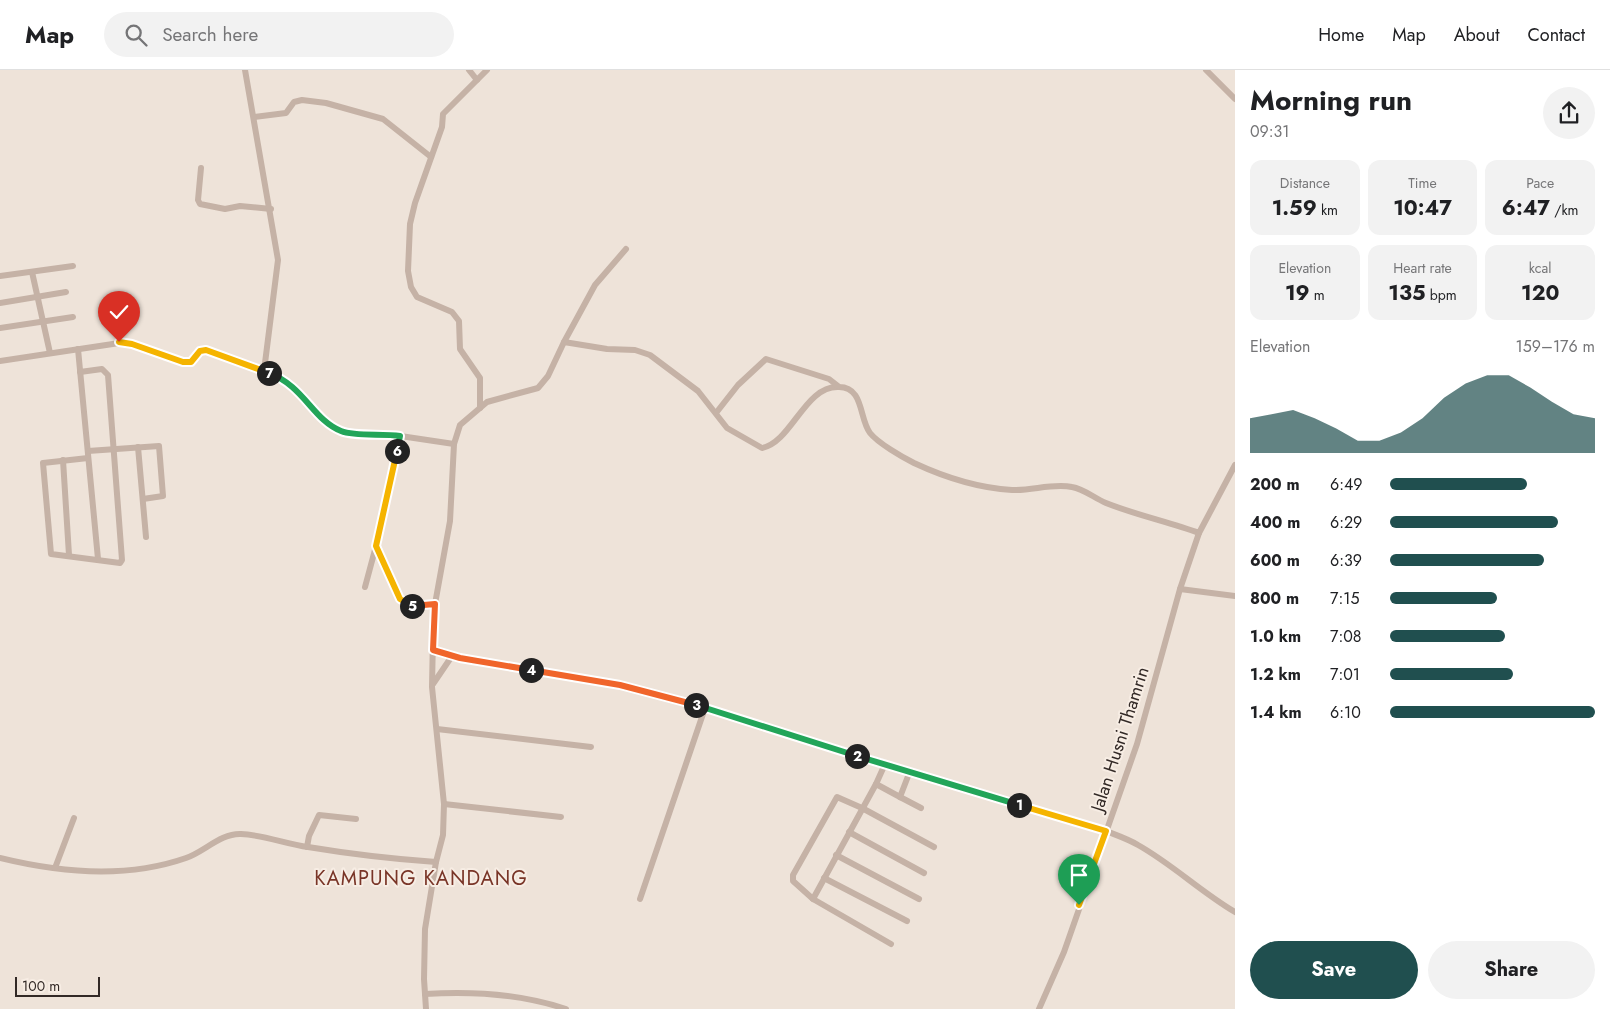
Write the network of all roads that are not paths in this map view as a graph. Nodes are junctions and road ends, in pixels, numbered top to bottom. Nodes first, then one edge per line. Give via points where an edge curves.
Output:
1 (245, 70) edge
2 (469, 70) edge
3 (487, 70) edge
4 (1206, 70) edge
5 (477, 80) junction
6 (1235, 99) edge
7 (254, 116) junction
8 (427, 154) junction
9 (201, 168) dead end
10 (271, 209) junction
11 (626, 249) dead end
12 (73, 266) dead end
13 (32, 272) junction
14 (0, 276) edge
15 (66, 292) dead end
16 (37, 297) junction
17 (0, 303) edge
18 (73, 317) dead end
19 (43, 322) junction
20 (0, 328) edge
21 (564, 342) junction
22 (78, 349) junction
23 (50, 353) junction
24 (0, 361) edge
25 (264, 371) junction
26 (80, 372) junction
27 (838, 386) junction
28 (480, 408) junction
29 (716, 413) junction
30 (400, 436) junction
31 (454, 444) junction
32 (138, 447) junction
33 (114, 449) junction
34 (88, 451) junction
35 (88, 458) junction
36 (63, 460) junction
37 (1235, 465) edge
38 (142, 499) junction
39 (1199, 533) junction
40 (146, 537) dead end
41 (376, 546) junction
42 (69, 555) junction
43 (98, 560) junction
44 (365, 588) dead end
45 (1180, 589) junction
46 (1235, 596) edge
47 (435, 604) junction
48 (433, 650) junction
49 (452, 656) junction
50 (432, 686) junction
51 (705, 708) junction
52 (437, 729) junction
53 (591, 747) dead end
54 (885, 764) junction
55 (910, 771) junction
56 (876, 784) junction
57 (900, 797) junction
58 (444, 804) junction
59 (862, 808) junction
60 (921, 808) dead end
61 (74, 818) dead end
62 (562, 818) dead end
63 (356, 819) dead end
64 (1106, 831) junction
65 (849, 832) junction
66 (307, 847) junction
67 (934, 847) dead end
68 (836, 855) junction
69 (0, 858) edge
70 (436, 862) junction
71 (55, 868) junction
72 (924, 873) dead end
73 (824, 878) junction
74 (640, 899) dead end
75 (812, 899) junction
76 (919, 899) dead end
77 (1235, 912) edge
78 (907, 921) dead end
79 (891, 944) dead end
80 (425, 994) junction
81 (426, 1009) edge
82 (566, 1009) edge
83 (1039, 1009) edge

1 - 7 street
2 - 5 street
3 - 5 street
4 - 6 street
5 - 8 street via 443,114 442,127
7 - 8 street via 286,113 297,100 326,103 388,121
7 - 10 street
8 - 28 street via 410,224 408,271 411,287 417,297 452,312 459,321 460,348 480,378
9 - 10 street via 199,203 225,209 240,206
10 - 25 street via 278,265
11 - 21 street via 595,285
12 - 13 street
13 - 14 street
13 - 16 street
15 - 16 street
16 - 17 street
16 - 19 street
18 - 19 street
19 - 20 street
19 - 23 street
21 - 28 street via 548,376 538,388 487,402
21 - 29 street via 635,350 650,355 698,391
22 - 23 street
22 - 25 street via 126,342 187,362 206,350
22 - 26 street
23 - 24 street
25 - 30 street via 289,383 320,416 342,432
26 - 33 street via 102,369 108,375
26 - 34 street
27 - 29 street via 829,379 766,359 738,385
27 - 29 street via 814,398 770,447 762,448 727,428
27 - 39 street via 853,393 864,413 870,434 913,462 988,487 1012,490 1061,485 1074,487 1105,502
28 - 31 street via 460,425
30 - 31 street
30 - 41 street
31 - 47 street via 450,521
32 - 33 street
32 - 38 street
32 - 38 street via 160,448 163,496
33 - 34 street
33 - 43 street via 122,560 119,563
34 - 35 street
35 - 36 street
35 - 43 street
36 - 42 street
36 - 42 street via 43,465 51,554
37 - 39 street, Jalan Husni Thamrin
38 - 40 street
39 - 45 street, Jalan Husni Thamrin
41 - 44 street
41 - 47 street via 403,602 412,606
42 - 43 street
45 - 46 street
45 - 64 street, Jalan Husni Thamrin via 1137,744
47 - 48 street
48 - 49 street
48 - 50 street
49 - 50 street
49 - 51 street via 620,685
50 - 52 street
51 - 54 street
51 - 74 street
52 - 53 street
52 - 58 street
54 - 55 street
54 - 56 street
55 - 57 street
55 - 64 street
56 - 57 street
56 - 59 street
57 - 60 street
58 - 62 street
58 - 70 street via 443,835
59 - 65 street
59 - 67 street
59 - 75 street via 836,798 793,875 793,881
61 - 71 street
63 - 66 street via 319,815 308,836
64 - 77 street via 1137,844
64 - 83 street, Jalan Husni Thamrin via 1064,952
65 - 68 street
65 - 72 street
66 - 70 street
66 - 71 street via 240,834 221,839 187,858 140,870 100,872
68 - 73 street
68 - 76 street
69 - 71 street
70 - 80 street via 426,914
73 - 75 street
73 - 78 street
75 - 79 street
80 - 81 street
80 - 82 street via 477,993

